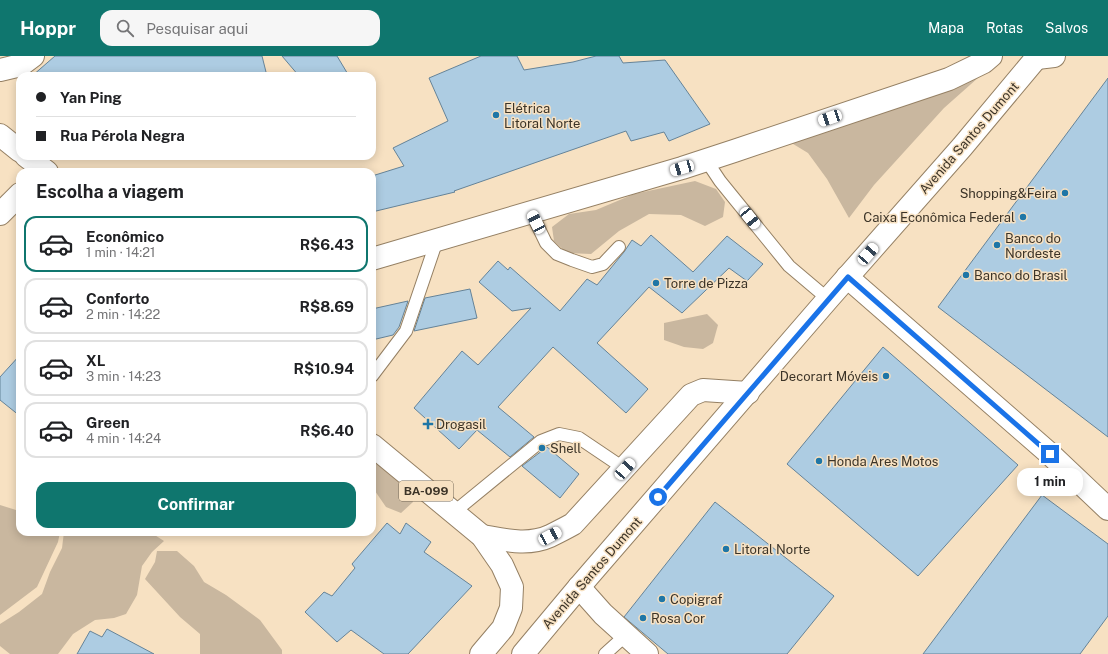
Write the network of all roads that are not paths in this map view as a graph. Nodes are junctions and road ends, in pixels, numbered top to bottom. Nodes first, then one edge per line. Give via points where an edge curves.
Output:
1 (33, 56) edge
2 (991, 56) edge
3 (1043, 57) edge
4 (0, 70) edge
5 (0, 135) edge
6 (16, 148) edge
7 (31, 160) edge
8 (706, 160) junction
9 (40, 168) edge
10 (16, 198) edge
11 (531, 212) junction
12 (0, 214) edge
13 (437, 240) junction
14 (619, 247) dead end
15 (376, 258) edge
16 (848, 277) junction
17 (828, 299) junction
18 (376, 371) edge
19 (748, 393) junction
20 (376, 448) edge
21 (625, 469) junction
22 (1106, 502) edge
23 (453, 513) junction
24 (482, 536) junction
25 (579, 587) junction
26 (626, 635) junction
27 (481, 654) edge
28 (523, 654) edge
29 (605, 654) edge
30 (646, 654) edge

1 - 4 main road via 21,65
2 - 8 main road via 949,79
3 - 16 main road, Avenida Santos Dumont
5 - 6 main road
7 - 9 main road
8 - 11 main road
8 - 17 lane via 720,182 789,266
10 - 12 main road
11 - 13 main road
11 - 14 lane via 546,243 557,254 572,260 592,267 603,264
13 - 15 main road
13 - 18 lane via 406,331
16 - 17 main road, Avenida Santos Dumont
16 - 22 main road
17 - 19 main road, Avenida Santos Dumont
19 - 21 main road via 703,390 692,395
19 - 25 main road, Avenida Santos Dumont
20 - 23 main road, BA-099
21 - 23 lane via 579,438 558,434 541,441
21 - 24 main road via 573,524 550,536 528,542
23 - 24 main road, BA-099
24 - 27 main road, BA-099 via 502,565 512,587 511,608 503,628
25 - 26 main road
25 - 28 main road, Avenida Santos Dumont
26 - 29 lane
26 - 30 main road

